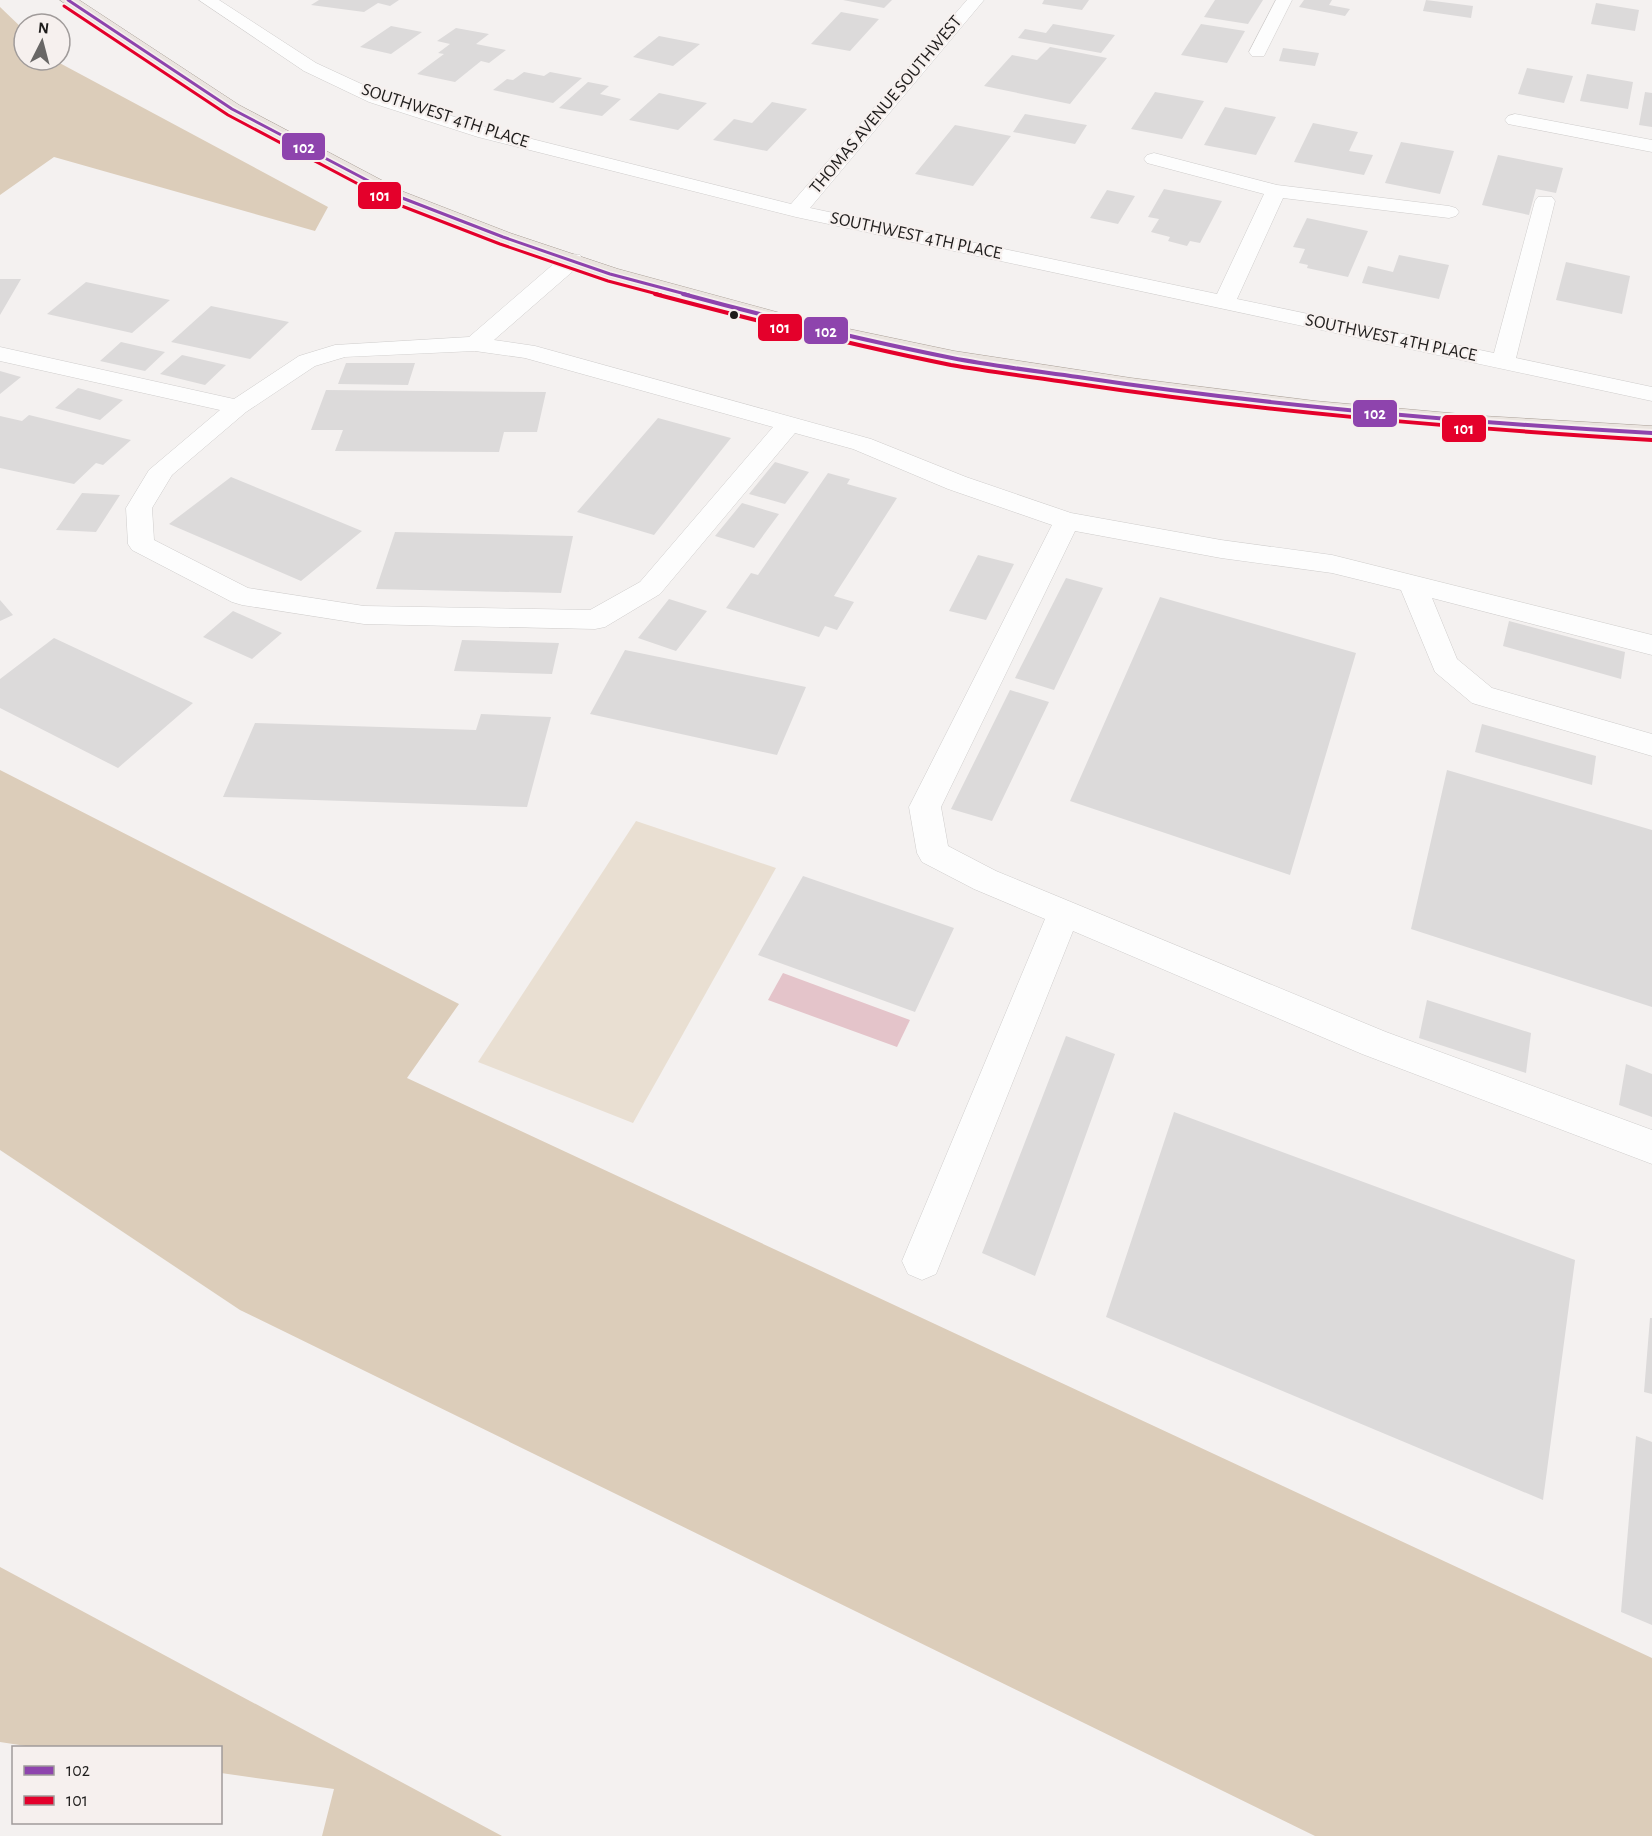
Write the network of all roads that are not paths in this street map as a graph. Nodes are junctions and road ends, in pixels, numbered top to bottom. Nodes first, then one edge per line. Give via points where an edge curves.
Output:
1 (68, 0) edge
2 (207, 0) edge
3 (976, 0) edge
4 (1284, 0) edge
5 (1258, 52) dead end
6 (1515, 120) dead end
7 (1652, 146) edge
8 (1154, 159) dead end
9 (1276, 191) junction
10 (1545, 201) dead end
11 (796, 211) junction
12 (1449, 212) dead end
13 (572, 260) junction
14 (1224, 302) junction
15 (475, 344) junction
16 (0, 354) edge
17 (1503, 362) junction
18 (1652, 394) edge
19 (238, 407) junction
20 (789, 424) junction
21 (1652, 433) edge
22 (1067, 521) junction
23 (1412, 585) junction
24 (1652, 645) edge
25 (1652, 745) edge
26 (1064, 913) junction
27 (1652, 1147) edge
28 (922, 1261) dead end

1 - 13 main road via 232,110 397,196
2 - 11 street, SOUTHWEST 4TH PLACE via 310,66 376,98 485,133
3 - 11 street, THOMAS AVENUE SOUTHWEST
4 - 5 street
6 - 7 street
8 - 9 street
9 - 12 street
9 - 14 street
10 - 17 street
11 - 14 street, SOUTHWEST 4TH PLACE
13 - 15 street
13 - 21 main road via 610,274 803,326 954,358 1315,408
14 - 17 street, SOUTHWEST 4TH PLACE
15 - 19 street via 343,350 307,361
15 - 20 street via 527,351
16 - 19 street
17 - 18 street, SOUTHWEST 4TH PLACE
19 - 20 street via 162,470 139,508 141,544 242,596 364,615 595,620 650,588
20 - 22 street via 862,444 957,483
22 - 23 street via 1332,564
22 - 26 street via 925,807 933,853
23 - 24 street
23 - 25 street via 1445,665 1482,696
26 - 27 street via 1374,1043
26 - 28 street

